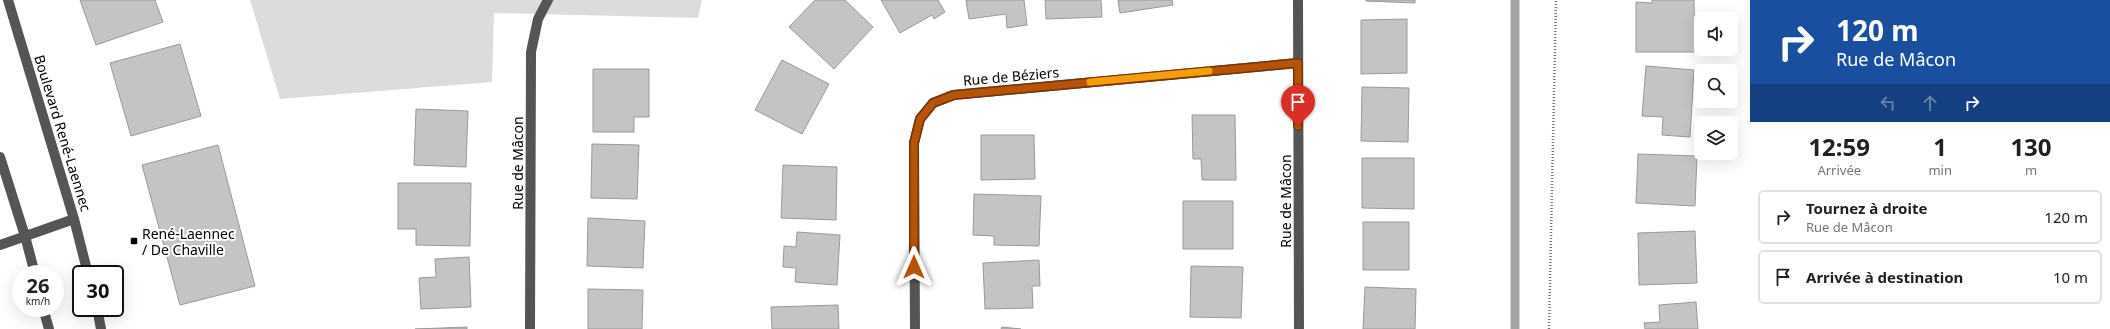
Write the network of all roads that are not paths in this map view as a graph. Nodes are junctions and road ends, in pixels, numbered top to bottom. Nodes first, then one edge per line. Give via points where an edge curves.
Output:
1 (8, 0) edge
2 (548, 0) edge
3 (1298, 0) edge
4 (1298, 63) junction
5 (0, 157) edge
6 (74, 219) junction
7 (25, 236) junction
8 (0, 245) edge
9 (33, 265) edge
10 (86, 265) edge
11 (46, 317) edge
12 (99, 317) edge
13 (49, 329) edge
14 (101, 329) edge
15 (530, 329) edge
16 (914, 329) edge
17 (1299, 329) edge

1 - 6 street, Boulevard René-Laennec
2 - 15 street, Rue de Mâcon via 538,19 531,52
3 - 4 street, Rue de Mâcon
4 - 16 street, Rue de Béziers via 954,95 933,103 920,119 914,143
4 - 17 street, Rue de Mâcon
5 - 7 street
6 - 7 street
6 - 10 street, Boulevard René-Laennec
7 - 8 street
7 - 9 street
11 - 13 street
12 - 14 street

